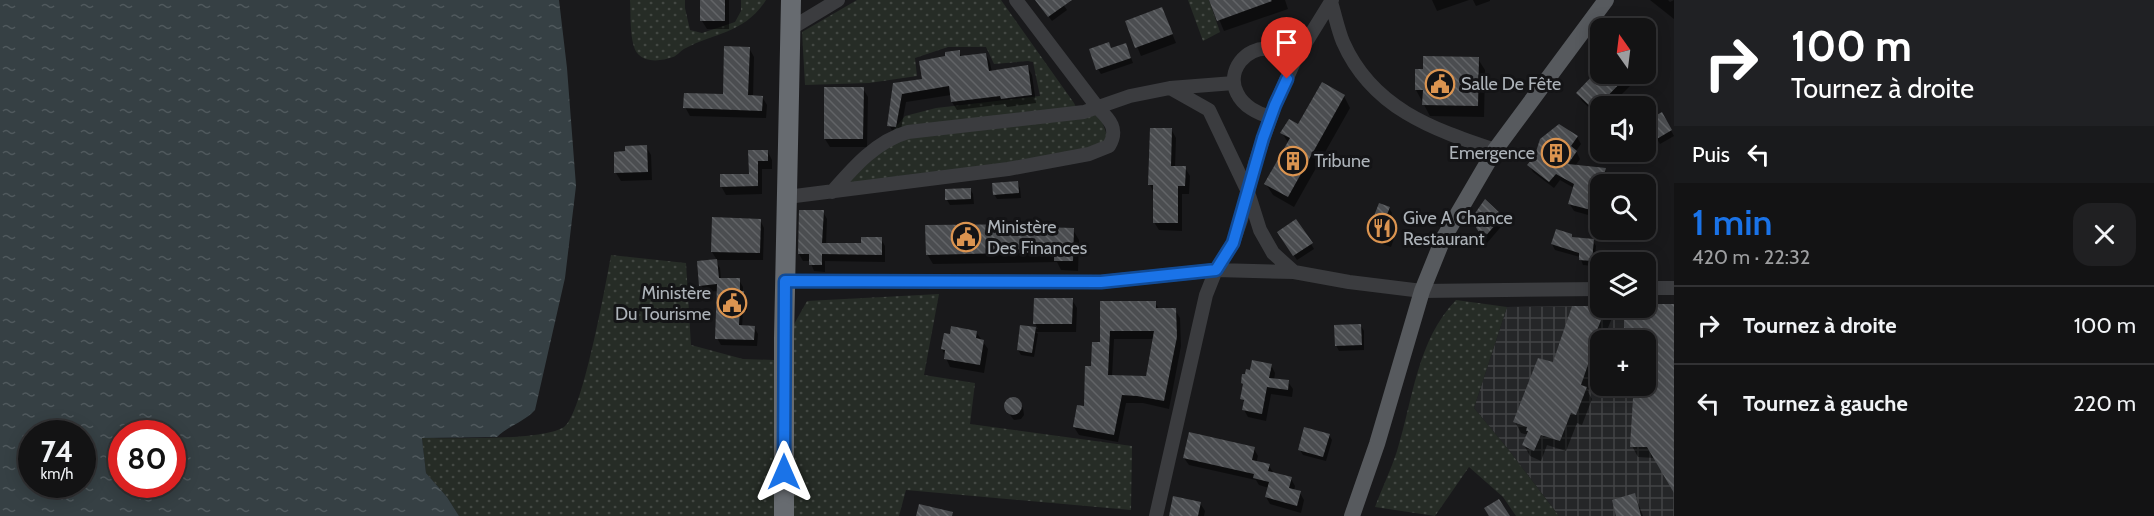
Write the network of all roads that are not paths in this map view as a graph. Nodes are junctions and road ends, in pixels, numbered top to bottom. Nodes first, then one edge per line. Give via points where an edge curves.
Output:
1 (791, 0) edge
2 (838, 0) edge
3 (1016, 0) edge
4 (1606, 0) edge
5 (1332, 1) edge
6 (790, 29) junction
7 (1295, 60) junction
8 (1234, 83) junction
9 (1170, 88) junction
10 (1098, 108) junction
11 (1271, 117) junction
12 (1495, 150) junction
13 (832, 192) junction
14 (1248, 192) junction
15 (787, 197) junction
16 (1216, 270) junction
17 (1294, 272) junction
18 (785, 281) junction
19 (1656, 288) edge
20 (1674, 288) edge
21 (1590, 289) edge
22 (1422, 291) junction
23 (784, 516) edge
24 (1156, 516) edge
25 (1352, 516) edge

1 - 6 highway
2 - 6 street
3 - 10 street
4 - 12 main road
5 - 7 street
5 - 12 street via 1343,41 1358,70 1380,95 1436,129
6 - 15 highway
7 - 8 street via 1277,50 1256,50 1239,63
7 - 11 street
8 - 9 street
8 - 11 street via 1243,102 1259,114
9 - 10 street
9 - 14 street via 1209,110
10 - 13 street via 898,135 852,169
10 - 13 street via 1113,126 1112,142 1089,154
11 - 14 street
12 - 22 main road via 1443,239
13 - 15 street
14 - 16 street via 1233,243
14 - 17 street via 1260,230 1273,253
15 - 18 highway
16 - 17 street
16 - 18 street via 1101,282
16 - 24 street via 1206,295
17 - 22 street
18 - 23 highway
19 - 20 street
21 - 22 street
22 - 25 main road

